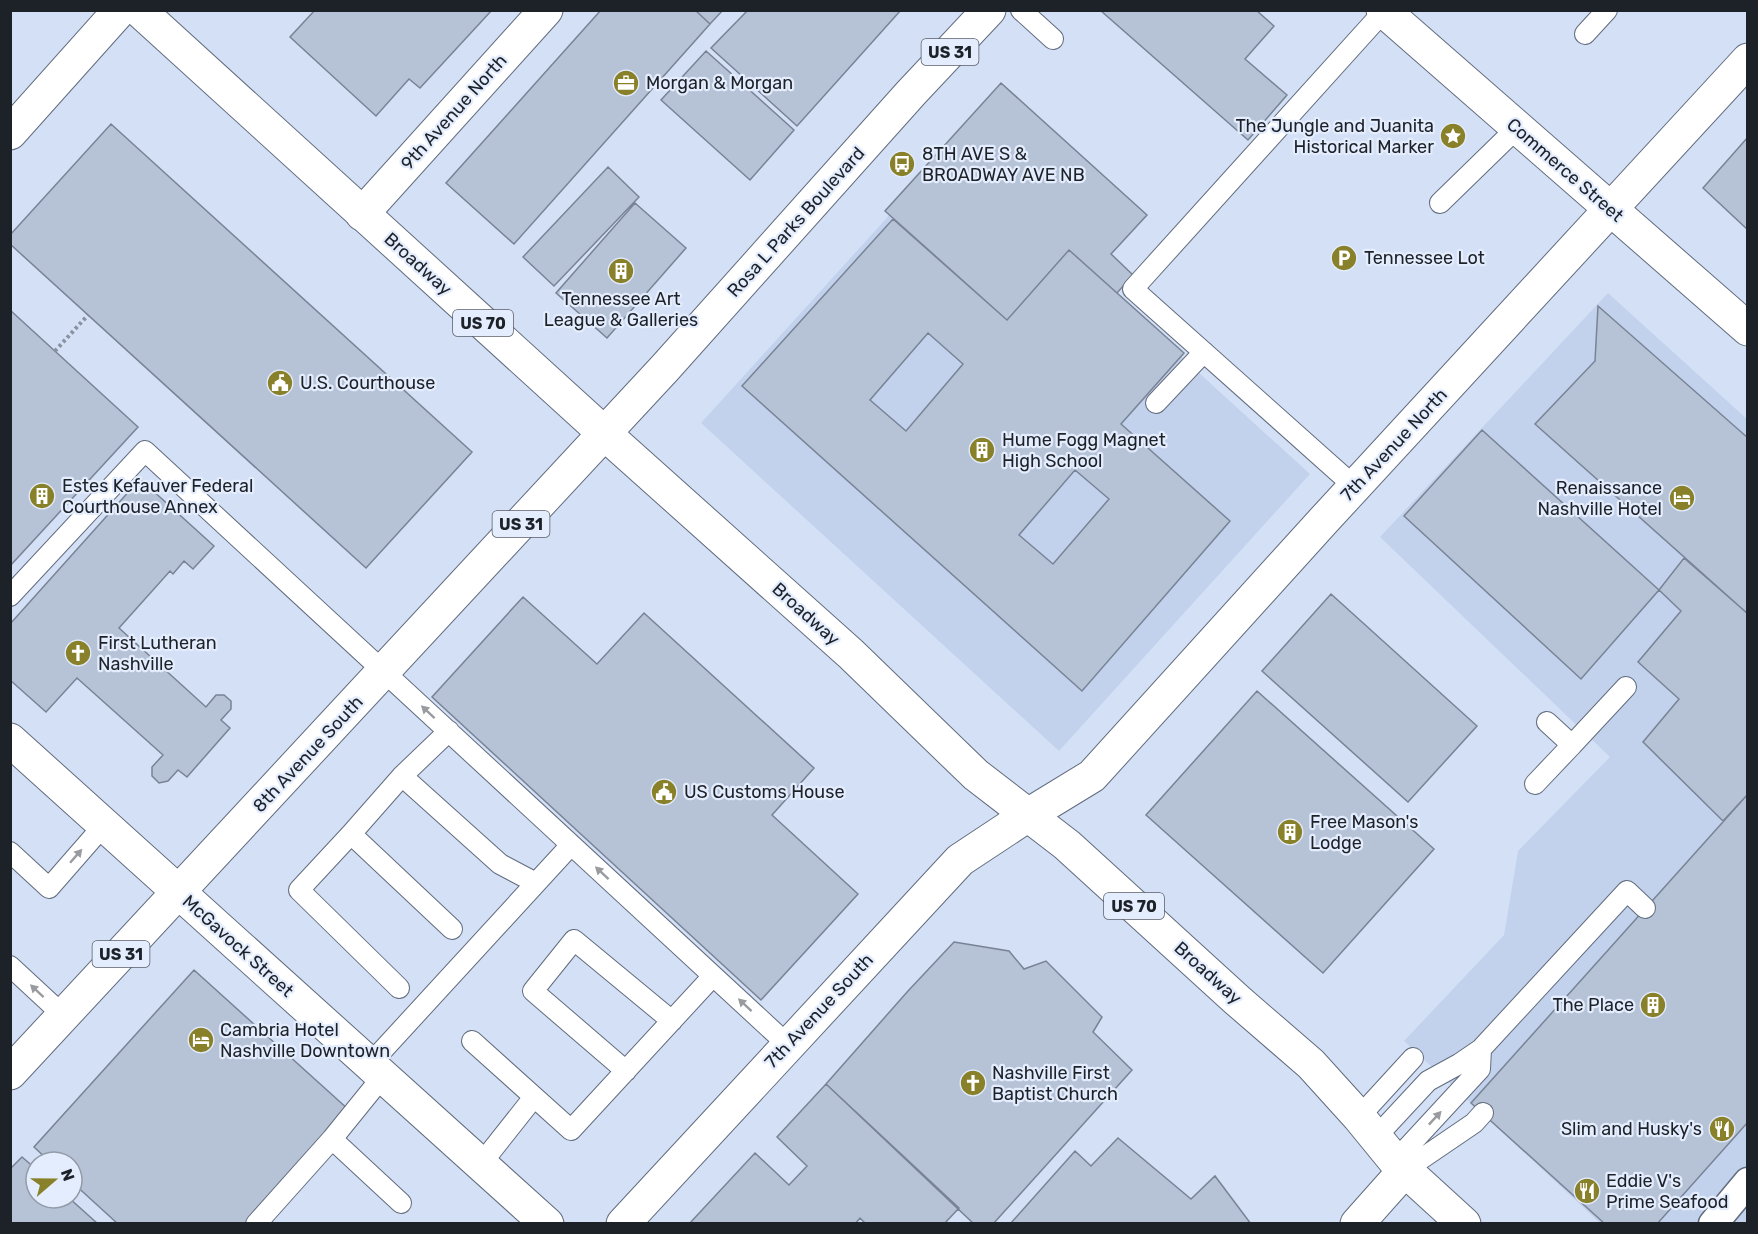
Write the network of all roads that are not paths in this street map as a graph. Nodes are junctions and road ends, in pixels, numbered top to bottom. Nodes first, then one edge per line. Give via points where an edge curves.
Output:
1 (546, 10) edge
2 (989, 10) edge
3 (1021, 10) edge
4 (1607, 10) edge
5 (1383, 11) edge
6 (139, 12) edge
7 (1585, 34) dead end
8 (1053, 39) dead end
9 (1748, 60) edge
10 (1517, 128) junction
11 (10, 133) edge
12 (1440, 203) dead end
13 (1611, 211) junction
14 (362, 214) junction
15 (1748, 329) edge
16 (1204, 352) junction
17 (1156, 403) dead end
18 (604, 433) junction
19 (1355, 487) junction
20 (10, 596) edge
21 (384, 671) junction
22 (1626, 687) dead end
23 (1547, 722) dead end
24 (449, 732) junction
25 (10, 740) edge
26 (1572, 745) junction
27 (402, 776) junction
28 (1535, 784) dead end
29 (1028, 815) junction
30 (104, 825) junction
31 (351, 834) junction
32 (572, 844) junction
33 (10, 852) edge
34 (536, 883) junction
35 (178, 893) junction
36 (1645, 908) dead end
37 (452, 929) dead end
38 (10, 966) edge
39 (713, 976) junction
40 (399, 988) dead end
41 (64, 1016) junction
42 (672, 1021) junction
43 (472, 1041) dead end
44 (788, 1045) junction
45 (1481, 1049) junction
46 (1413, 1058) dead end
47 (376, 1070) junction
48 (626, 1071) junction
49 (10, 1073) edge
50 (534, 1097) junction
51 (1483, 1113) dead end
52 (332, 1139) junction
53 (1384, 1147) junction
54 (481, 1164) junction
55 (1748, 1182) edge
56 (402, 1203) dead end
57 (256, 1224) edge
58 (548, 1224) edge
59 (623, 1224) edge
60 (1358, 1224) edge
61 (1464, 1224) edge
62 (1713, 1224) edge

1 - 14 street, 9th Avenue North
2 - 18 street, Rosa L Parks Boulevard / US 31
3 - 8 lane
4 - 7 lane
5 - 10 street, Commerce Street
5 - 16 lane via 1133,289
6 - 11 street
6 - 14 street, Broadway / US 70
9 - 13 street, 7th Avenue North
10 - 12 lane
10 - 13 street, Commerce Street
13 - 15 street, Commerce Street
13 - 19 street, 7th Avenue North
14 - 18 street, Broadway / US 70
16 - 17 lane
16 - 19 lane
18 - 21 street, 8th Avenue South / US 31
18 - 29 street, Broadway / US 70 via 851,654 976,776
19 - 29 street, 7th Avenue North via 1092,776
20 - 21 lane via 145,451
24 -> 21 lane
21 - 35 street, 8th Avenue South / US 31
22 - 26 lane
23 - 26 lane
24 - 27 lane
24 - 32 lane
25 - 30 street, McGavock Street
26 - 28 lane
27 - 31 lane
27 - 34 lane via 500,864
29 - 44 street, 7th Avenue South via 954,866
29 - 53 street, Broadway / US 70 via 1067,845 1311,1064
33 -> 30 lane via 49,888
30 - 35 street, McGavock Street
31 - 37 lane
31 - 40 lane via 298,890
32 - 34 lane
39 -> 32 lane
34 - 47 lane
35 - 41 street, 8th Avenue South / US 31
35 - 47 street, McGavock Street
36 - 45 lane via 1627,891
41 -> 38 lane
39 - 42 lane
44 -> 39 lane
41 - 49 street, 8th Avenue South / US 31
42 - 48 lane
42 - 48 lane via 574,940 532,991
43 - 50 lane
44 - 59 street, 7th Avenue South
45 - 53 lane via 1428,1081
53 -> 45 lane via 1480,1069
46 - 53 lane
47 - 52 lane
47 - 54 street, McGavock Street
48 - 50 lane via 571,1130
50 - 54 lane
51 - 53 lane via 1474,1123
52 - 56 lane
52 - 57 lane
53 - 60 street
53 - 61 street, Broadway / US 70
54 - 58 street, McGavock Street
55 - 62 street

